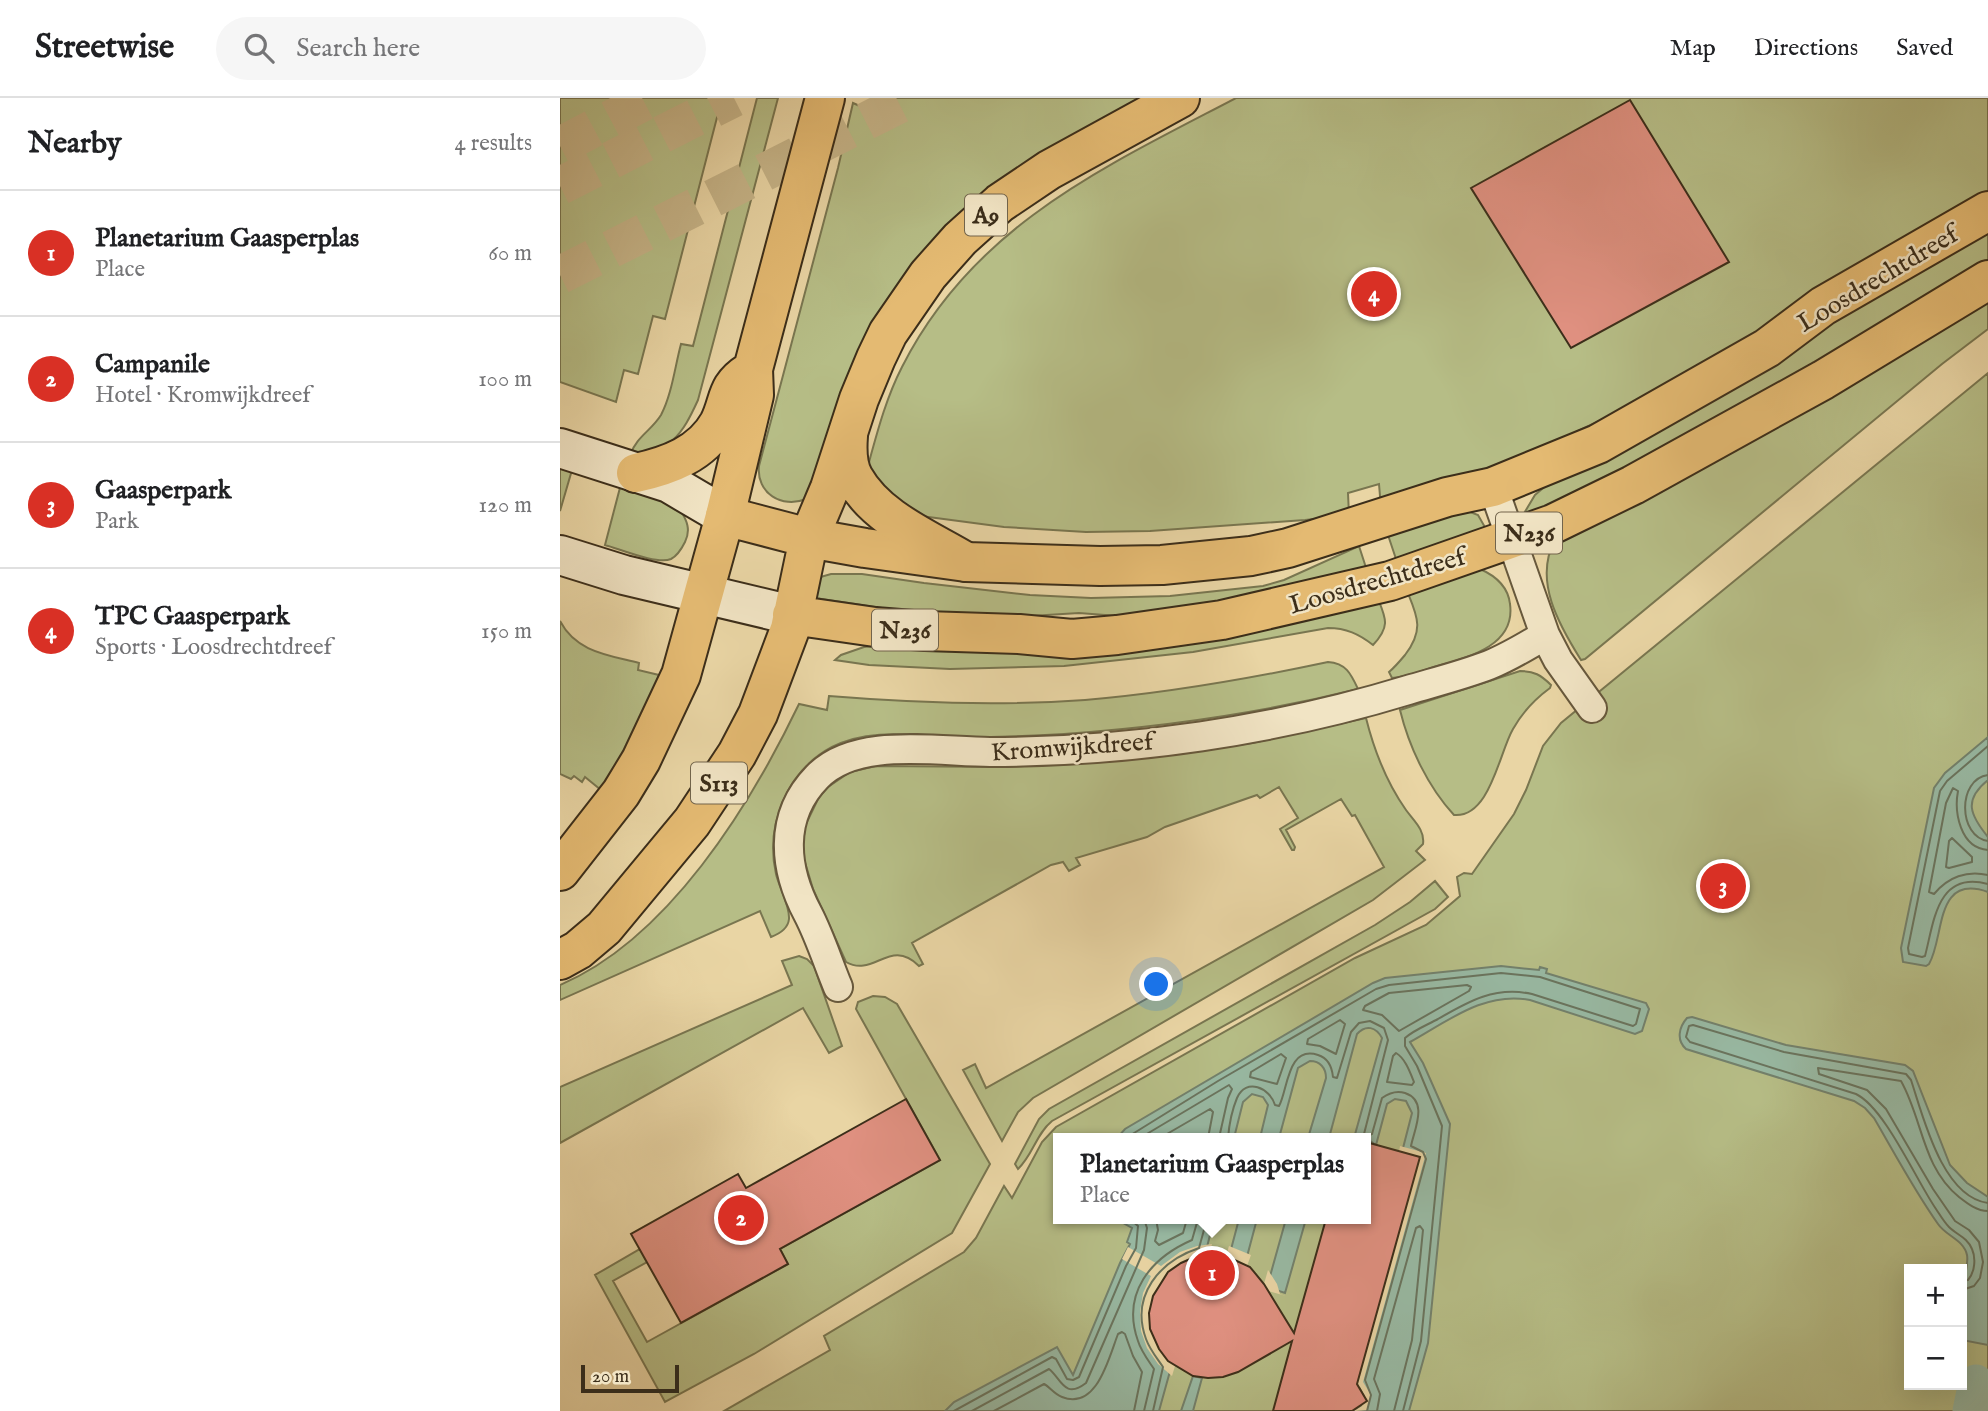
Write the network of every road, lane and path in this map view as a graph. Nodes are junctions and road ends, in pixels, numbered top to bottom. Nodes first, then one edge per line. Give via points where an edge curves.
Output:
1 (825, 98) edge
2 (1180, 98) edge
3 (1988, 211) edge
4 (1988, 281) edge
5 (753, 369) junction
6 (848, 434) junction
7 (560, 448) edge
8 (636, 473) junction
9 (1493, 487) junction
10 (724, 516) junction
11 (809, 538) junction
12 (1510, 540) junction
13 (560, 555) edge
14 (967, 562) junction
15 (704, 595) junction
16 (792, 614) junction
17 (1545, 635) junction
18 (1592, 708) dead end
19 (560, 871) edge
20 (560, 960) edge
21 (838, 987) dead end

1 - 5 main road
2 - 6 main road, A9 via 1049,170 1000,203 960,239 928,275 888,333
3 - 9 main road, Loosdrechtdreef / N236 via 1823,306 1767,348 1610,437
4 - 12 main road, Loosdrechtdreef / N236 via 1823,380 1633,485
5 - 8 main road via 730,389 719,422 701,445 686,456
5 - 10 main road via 754,395
6 - 11 main road, A9
6 - 14 main road, A9 via 848,459 863,491 889,516
7 - 8 main road
8 - 10 main road via 669,484
9 - 12 street
9 - 14 main road, Loosdrechtdreef / N236 via 1251,556 1162,565
10 - 11 main road, Loosdrechtdreef
10 - 15 main road
11 - 14 main road, Loosdrechtdreef / N236
11 - 16 main road, S113
12 - 16 main road, Loosdrechtdreef / N236 via 1404,577 1322,599 1117,635 1072,639 925,631
12 - 17 street
13 - 15 main road
15 - 16 main road, Loosdrechtdreef
15 - 19 main road via 681,675 641,760
16 - 20 main road, S113 via 758,714 710,796 604,928
17 - 18 street
17 - 21 street, Kromwijkdreef via 1476,669 1331,712 1265,725 1073,749 879,750 840,760 818,776 800,799 788,848 803,906

